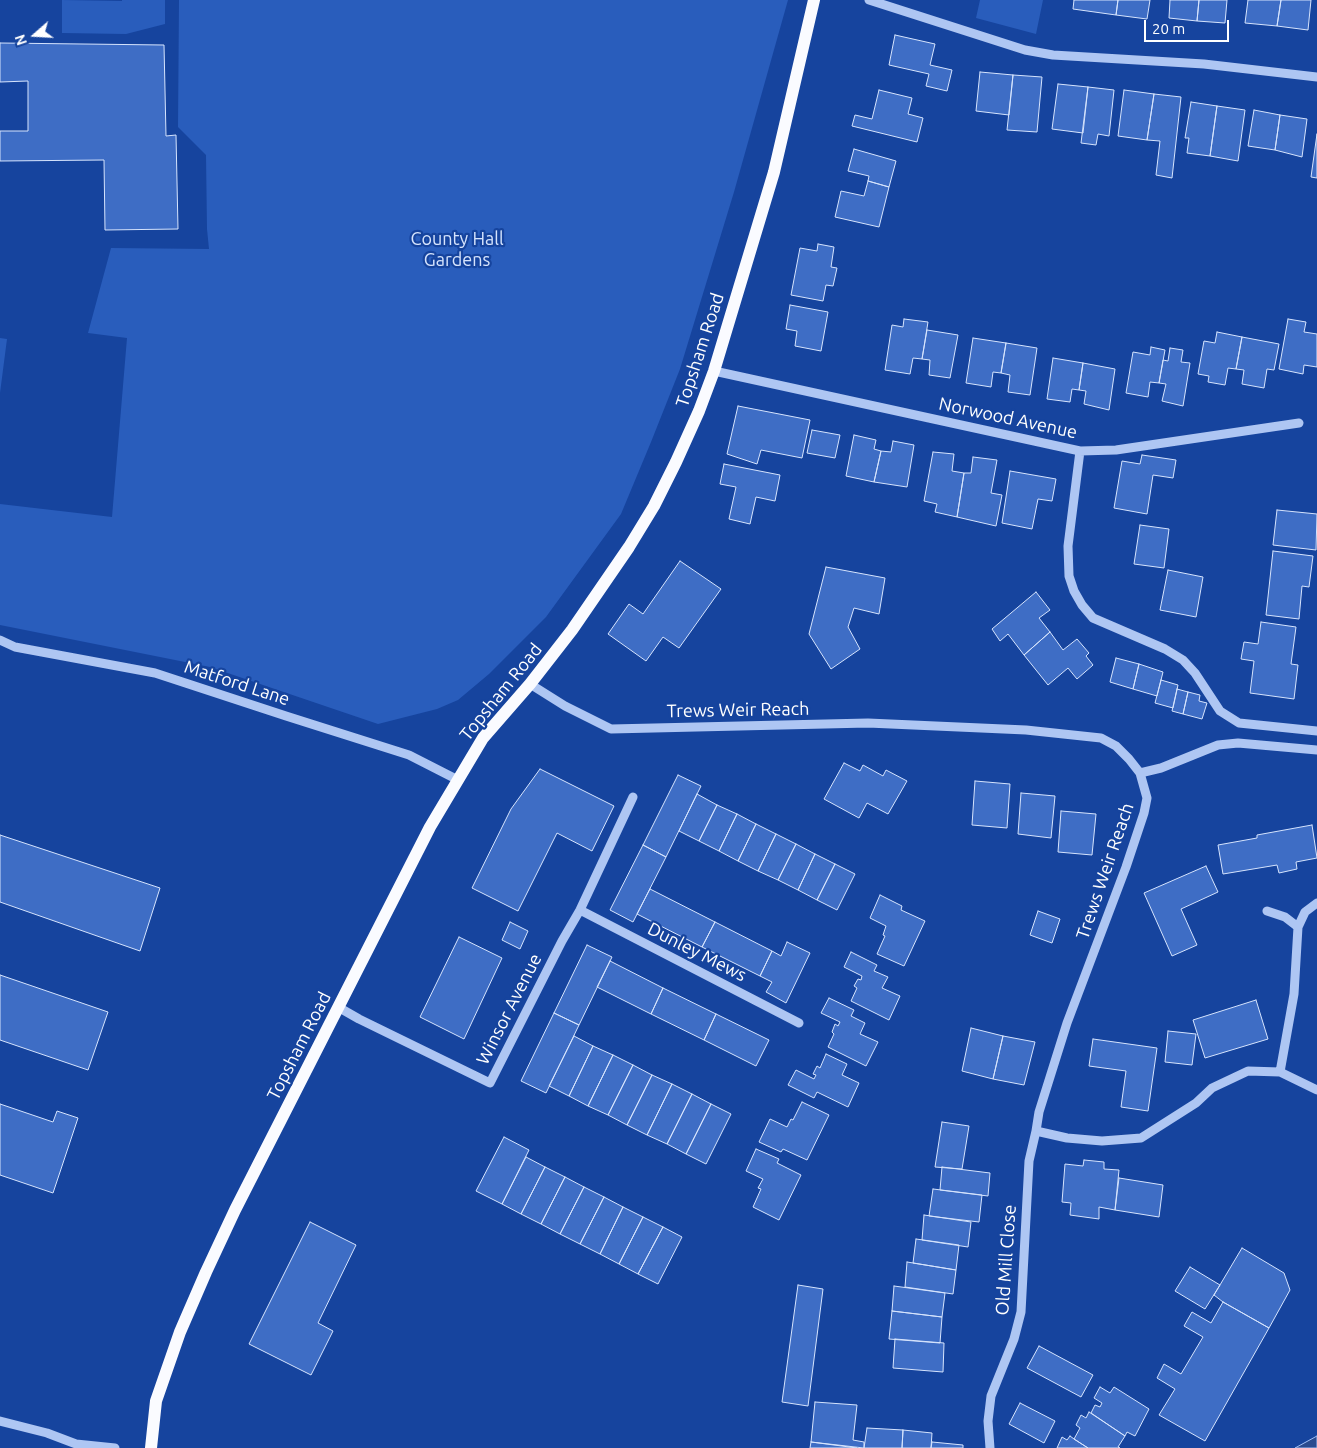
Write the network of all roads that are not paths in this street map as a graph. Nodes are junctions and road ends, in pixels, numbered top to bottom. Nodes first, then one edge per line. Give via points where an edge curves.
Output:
1 (814, 0) edge
2 (869, 0) edge
3 (1317, 77) edge
4 (714, 371) junction
5 (1299, 423) dead end
6 (1080, 451) junction
7 (0, 640) edge
8 (530, 684) junction
9 (1317, 731) edge
10 (1317, 750) edge
11 (1140, 773) junction
12 (458, 780) junction
13 (632, 797) dead end
14 (1317, 903) edge
15 (580, 910) junction
16 (1267, 911) dead end
17 (1298, 926) junction
18 (338, 1007) junction
19 (798, 1023) dead end
20 (1280, 1072) junction
21 (1317, 1090) edge
22 (1036, 1130) junction
23 (0, 1420) edge
24 (115, 1448) edge
25 (151, 1448) edge
26 (990, 1448) edge

1 - 4 main road, Topsham Road via 774,172
2 - 3 street via 1025,50 1053,55 1204,64
4 - 6 street, Norwood Avenue
4 - 8 main road, Topsham Road via 699,412 654,506 588,608
5 - 6 street, Norwood Avenue via 1116,450
6 - 9 street via 1068,546 1069,576 1082,605 1094,618 1183,660 1220,711 1239,723
7 - 12 street, Matford Lane via 15,647 155,673 409,754
8 - 11 street, Trews Weir Reach via 611,729 868,723 1026,730 1101,738 1116,746
8 - 12 main road, Topsham Road via 483,738
10 - 11 street via 1238,742 1218,745
11 - 22 street, Trews Weir Reach via 1147,798 1144,813 1067,1023
12 - 18 main road, Topsham Road via 430,827
13 - 15 street, Winsor Avenue
14 - 17 street via 1305,912
15 - 18 street, Winsor Avenue via 490,1083
15 - 19 street, Dunley Mews
16 - 17 street
17 - 20 street via 1294,994
18 - 25 main road, Topsham Road via 235,1210 184,1323 156,1401
20 - 21 street
20 - 22 street via 1248,1071 1212,1088 1196,1103 1142,1138 1102,1141 1066,1138
22 - 26 street, Old Mill Close via 1029,1161 1021,1312 991,1396 988,1420
23 - 24 street via 76,1444

